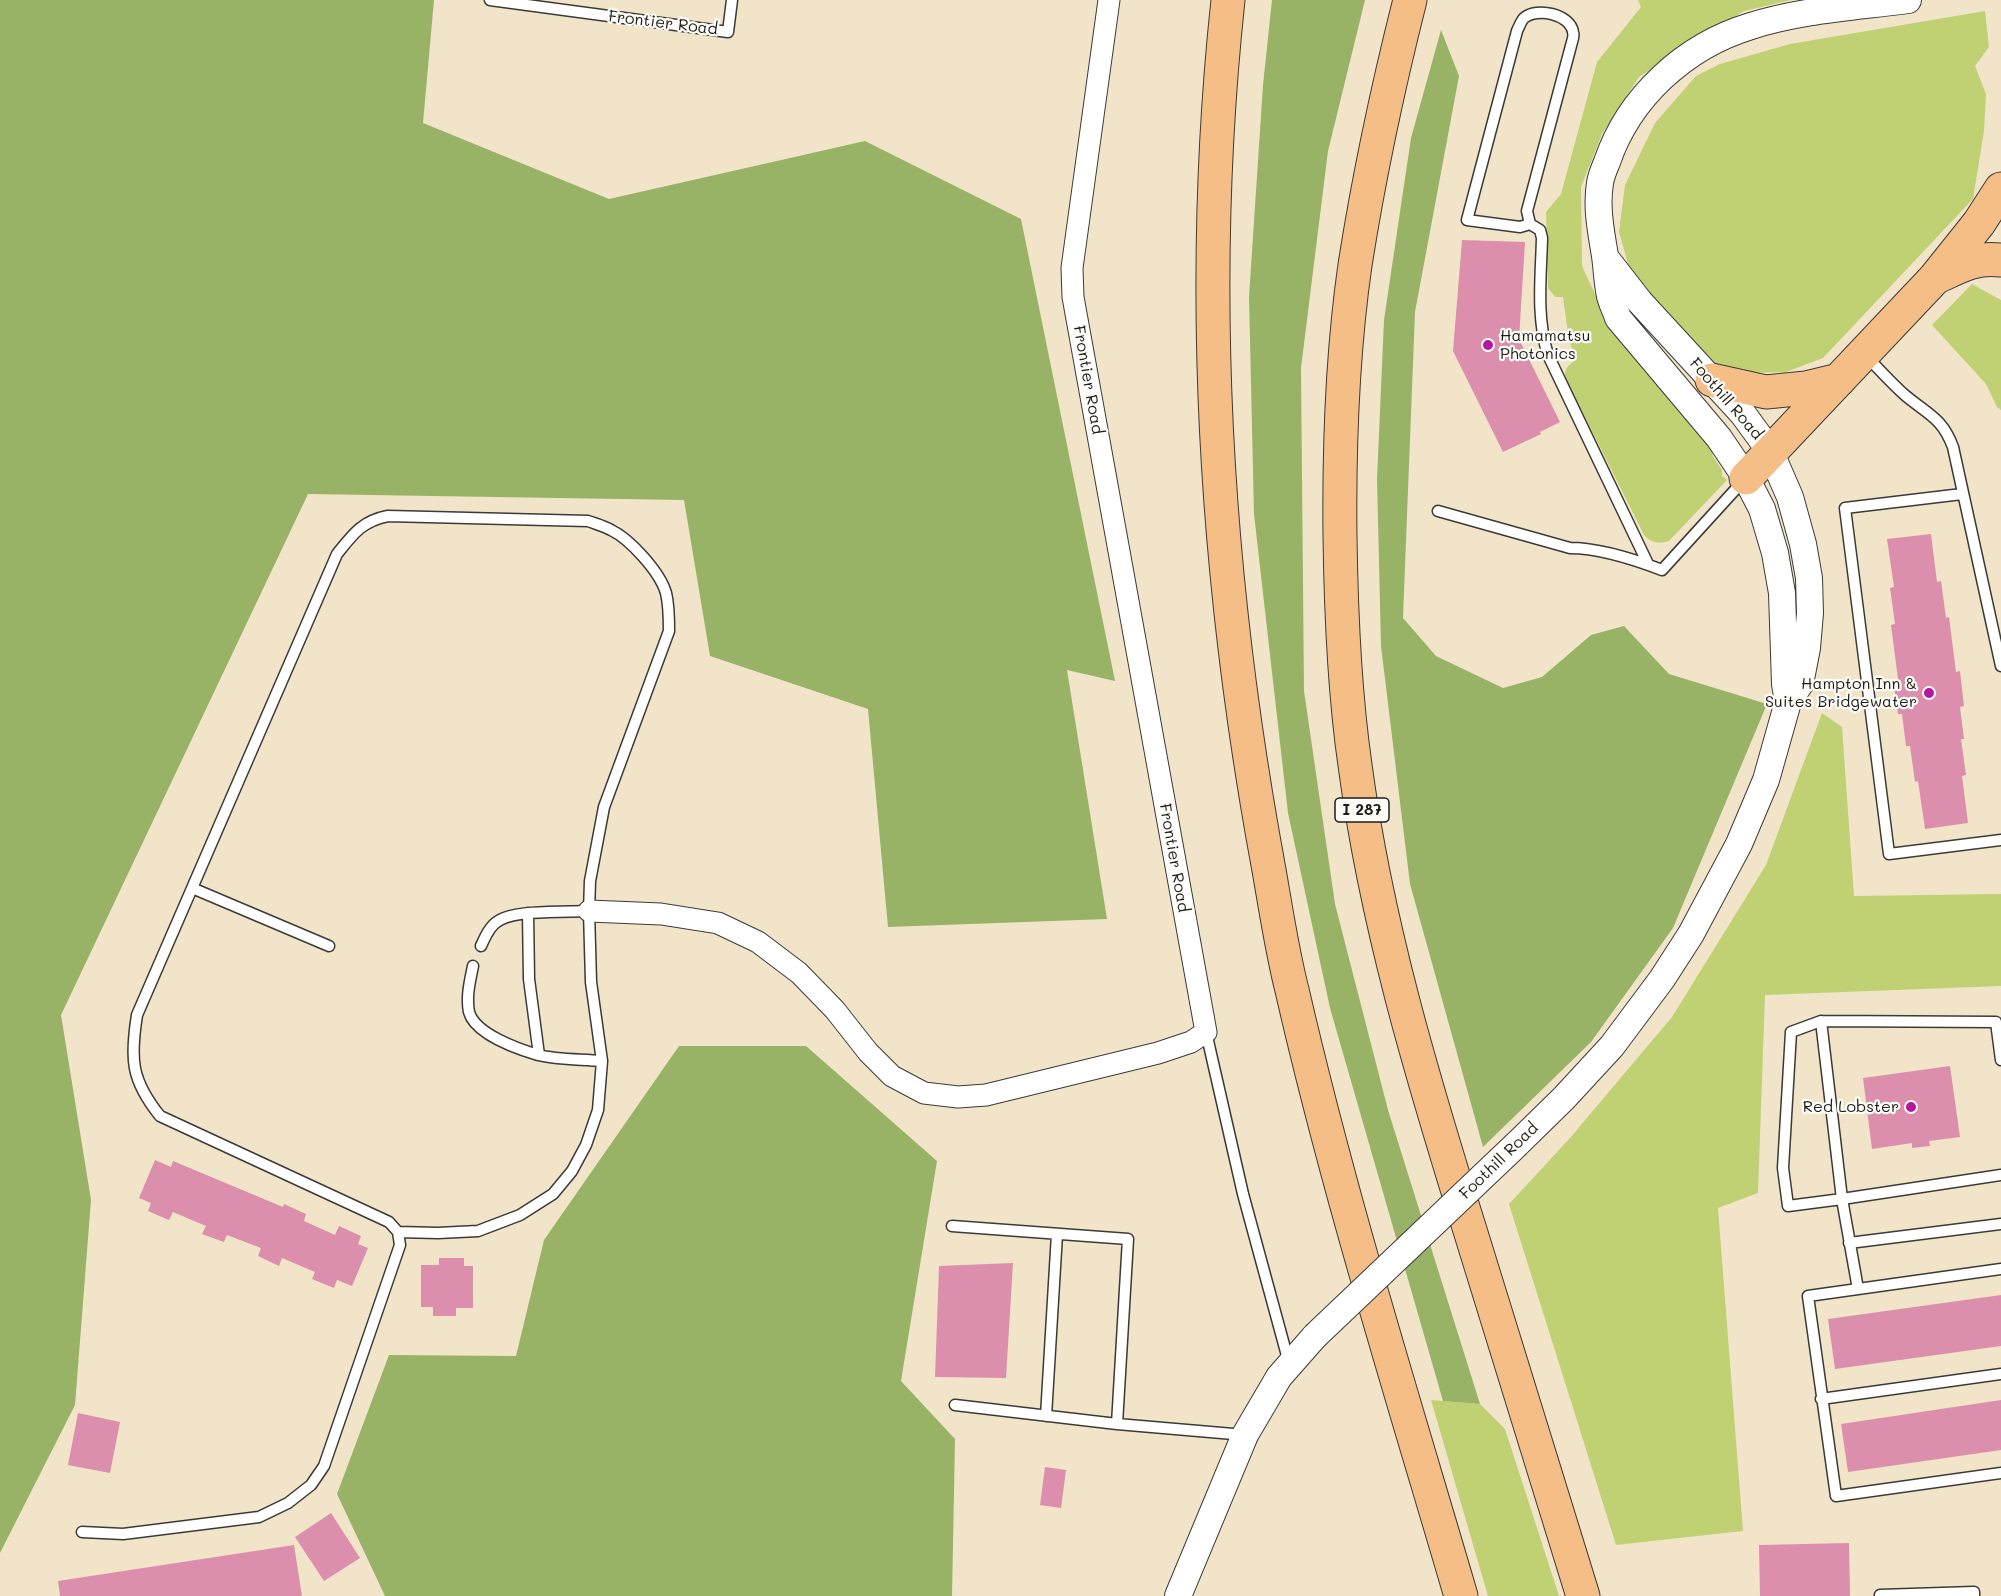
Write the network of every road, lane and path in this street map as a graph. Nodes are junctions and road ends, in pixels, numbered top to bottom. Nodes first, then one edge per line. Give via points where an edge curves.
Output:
1 (490, 0) edge
2 (732, 0) edge
3 (1109, 0) edge
4 (1228, 0) edge
5 (1410, 0) edge
6 (1908, 0) edge
7 (2001, 189) edge
8 (1530, 224) junction
9 (1605, 257) junction
10 (2001, 260) edge
11 (1935, 278) junction
12 (1863, 354) junction
13 (1712, 380) junction
14 (1839, 380) junction
15 (1770, 451) junction
16 (1746, 477) junction
17 (1962, 494) junction
18 (1438, 511) dead end
19 (1648, 564) junction
20 (2001, 666) edge
21 (1788, 702) junction
22 (2001, 840) edge
23 (192, 888) junction
24 (589, 911) junction
25 (528, 913) junction
26 (329, 946) dead end
27 (481, 946) dead end
28 (473, 966) dead end
29 (1821, 1021) junction
30 (1206, 1032) junction
31 (539, 1055) junction
32 (2001, 1060) edge
33 (602, 1061) junction
34 (2001, 1175) edge
35 (1842, 1199) junction
36 (2001, 1224) edge
37 (952, 1226) dead end
38 (398, 1232) junction
39 (1057, 1234) junction
40 (1849, 1244) junction
41 (2001, 1269) edge
42 (1858, 1289) junction
43 (1289, 1363) junction
44 (2001, 1374) edge
45 (1821, 1399) junction
46 (955, 1405) dead end
47 (1046, 1416) junction
48 (1117, 1424) junction
49 (1245, 1435) junction
50 (2001, 1473) edge
51 (82, 1532) dead end
52 (1178, 1596) edge
53 (1461, 1596) edge
54 (1583, 1596) edge
55 (1880, 1596) edge
56 (1974, 1596) edge

1 - 2 lane, Frontier Road via 728,32
3 - 30 street, Frontier Road via 1072,268 1073,297
4 - 53 highway via 1220,77 1213,362 1226,555 1242,707 1291,987 1316,1089
5 - 54 highway, I 287 via 1361,229 1346,355 1340,513 1341,605 1349,717 1387,940 1414,1045
6 - 9 street, Foothill Road via 1788,16 1749,26 1705,46 1671,69 1625,119 1611,149 1600,181 1598,211
7 - 11 highway via 1980,223
8 - 8 lane via 1520,227 1467,219 1517,31 1524,18 1543,13 1563,19 1573,32 1527,211
8 - 19 lane via 1540,230 1542,238 1540,318 1548,355
9 - 13 street, Foothill Road via 1640,302
9 - 16 street, Foothill Road via 1610,295 1618,318 1713,430
10 - 11 highway via 1971,261
11 - 12 highway
12 - 14 highway
12 - 17 lane via 1947,432
13 - 14 highway via 1766,392
13 - 15 street, Foothill Road
14 - 15 highway
15 - 16 highway
15 - 21 street, Foothill Road via 1790,497 1809,578 1807,648 1800,684
16 - 19 lane via 1662,570
16 - 21 street, Foothill Road via 1762,509 1779,573
17 - 20 lane
17 - 22 lane via 1845,508 1889,854
18 - 19 lane via 1570,548
21 - 43 street, Foothill Road, bridge via 1766,780 1739,844 1662,980 1612,1046 1564,1098
23 - 24 lane via 337,554 353,534 373,519 387,516 588,521 613,531 640,554 666,593 669,613 669,631 604,807 590,881
23 - 26 lane
23 - 38 lane via 138,1015 133,1038 134,1062 145,1098 160,1116 389,1222
24 - 25 lane
24 - 30 street via 661,914 718,923 758,942 799,973 892,1076 924,1093 986,1095 1158,1053 1191,1042
24 - 33 lane via 591,982
25 - 27 lane via 500,920
25 - 31 lane via 529,979
28 - 31 lane via 467,994 470,1014 482,1030
29 - 32 lane via 1996,1022
29 - 35 lane
29 - 35 lane via 1791,1032 1783,1168 1788,1206
30 - 43 lane via 1243,1194
31 - 33 lane
33 - 38 lane via 598,1110 586,1145 553,1194 520,1215 478,1231
34 - 35 lane
35 - 40 lane
36 - 40 lane
37 - 39 lane
38 - 51 lane via 400,1245 324,1466 311,1485 288,1503 259,1517 123,1534
39 - 47 lane
39 - 48 lane via 1128,1239
40 - 42 lane
41 - 42 lane
42 - 45 lane via 1808,1296
43 - 49 street, Foothill Road
44 - 45 lane
45 - 50 lane via 1836,1496
46 - 47 lane
47 - 48 lane
48 - 49 lane
49 - 52 street, Foothill Road
55 - 56 lane via 1974,1592

